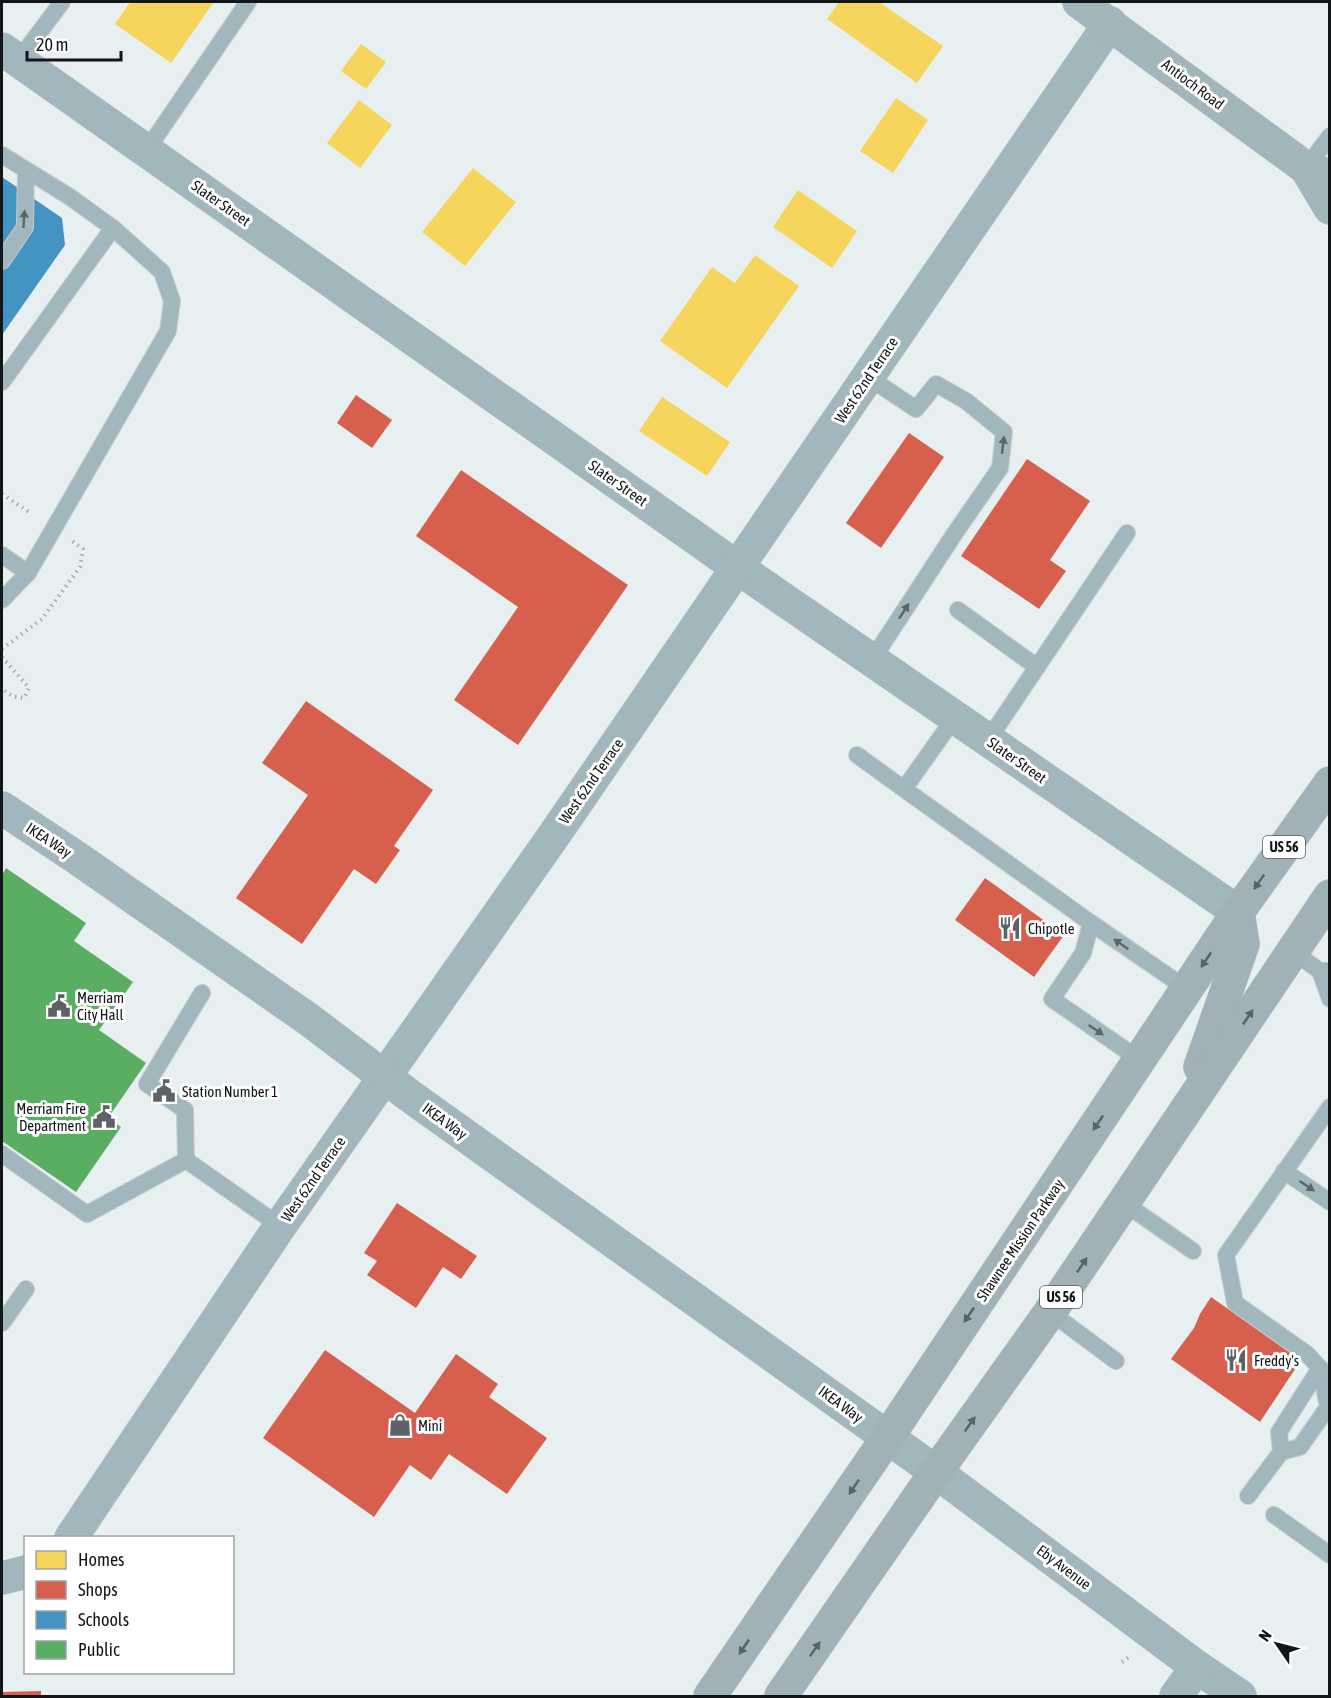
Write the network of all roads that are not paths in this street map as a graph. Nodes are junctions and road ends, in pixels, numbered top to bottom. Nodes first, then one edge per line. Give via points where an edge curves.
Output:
1 (62, 2) edge
2 (248, 2) edge
3 (1078, 2) edge
4 (1110, 23) junction
5 (10, 55) edge
6 (1329, 136) edge
7 (146, 151) junction
8 (2, 155) edge
9 (26, 170) junction
10 (1318, 172) edge
11 (1329, 208) edge
12 (113, 228) junction
13 (2, 261) edge
14 (868, 377) junction
15 (2, 382) edge
16 (1127, 533) dead end
17 (2, 555) edge
18 (738, 568) junction
19 (28, 573) junction
20 (2, 600) edge
21 (958, 610) dead end
22 (872, 660) junction
23 (1037, 667) junction
24 (955, 717) junction
25 (988, 740) junction
26 (857, 756) dead end
27 (1329, 783) edge
28 (904, 789) junction
29 (2, 808) edge
30 (1329, 896) edge
31 (1238, 912) junction
32 (1091, 923) junction
33 (1292, 951) junction
34 (1325, 971) edge
35 (1186, 989) junction
36 (202, 993) dead end
37 (1329, 999) edge
38 (1140, 1060) junction
39 (385, 1077) junction
40 (1329, 1107) edge
41 (1181, 1118) junction
42 (2, 1154) edge
43 (186, 1160) junction
44 (1284, 1171) junction
45 (1329, 1202) edge
46 (1124, 1203) junction
47 (280, 1226) junction
48 (1193, 1251) dead end
49 (26, 1289) dead end
50 (1050, 1312) junction
51 (2, 1323) edge
52 (1116, 1361) dead end
53 (1320, 1368) junction
54 (887, 1438) junction
55 (1281, 1452) junction
56 (936, 1472) junction
57 (1248, 1496) dead end
58 (1274, 1515) dead end
59 (72, 1536) edge
60 (1329, 1555) edge
61 (24, 1572) edge
62 (2, 1578) edge
63 (1197, 1667) junction
64 (710, 1696) edge
65 (781, 1696) edge
66 (1176, 1696) edge
67 (1240, 1696) edge

1 - 5 lane
2 - 7 lane
3 - 4 main road, Antioch Road
4 - 10 main road, Antioch Road
4 - 14 street, West 62nd Terrace
5 - 7 street, Slater Street
6 - 10 lane
7 - 18 street, Slater Street
8 - 9 lane
9 - 12 lane
13 -> 9 lane via 25,227
10 - 11 main road, Antioch Road
12 - 15 lane
12 - 19 lane via 162,272 172,301 168,331
14 - 18 street, West 62nd Terrace
22 -> 14 lane via 1000,468 1004,432 966,401 936,384 916,410
16 - 23 lane
17 - 19 lane
18 - 22 street, Slater Street
18 - 39 street, West 62nd Terrace
19 - 20 lane
21 - 23 lane
22 - 24 street, Slater Street
23 - 25 lane
24 - 25 street, Slater Street
24 - 28 lane
25 - 31 street, Slater Street
26 - 28 lane
27 -> 31 highway, Shawnee Mission Parkway / US 56
28 - 32 lane
29 - 39 street, IKEA Way via 308,1019
30 - 33 highway, US 56
31 -> 35 highway, Shawnee Mission Parkway / US 56
31 - 41 highway via 1244,944
35 -> 32 lane
32 -> 38 lane via 1083,953 1052,999
33 - 34 lane
41 -> 33 highway, US 56
34 - 37 lane
35 - 38 highway, Shawnee Mission Parkway / US 56
36 - 43 lane via 147,1084 185,1110
38 -> 54 highway, Shawnee Mission Parkway / US 56
39 - 47 street, West 62nd Terrace
39 - 54 street, IKEA Way
40 - 44 lane
41 - 46 highway, US 56
42 - 43 lane via 87,1214
43 - 47 lane
44 -> 45 lane
44 - 53 lane via 1226,1254 1235,1303 1307,1354
46 - 48 lane
50 -> 46 highway, US 56
47 - 59 street, West 62nd Terrace
49 - 51 lane
50 - 52 lane
56 -> 50 highway, US 56
53 - 55 lane via 1279,1432
53 - 55 lane via 1328,1407 1300,1447
54 - 56 street, Eby Avenue
54 -> 64 highway, Shawnee Mission Parkway / US 56
55 - 57 lane
56 - 63 street, Eby Avenue
65 -> 56 highway, US 56
58 - 60 lane
61 - 62 street
63 - 66 street
63 - 67 street, Eby Avenue

